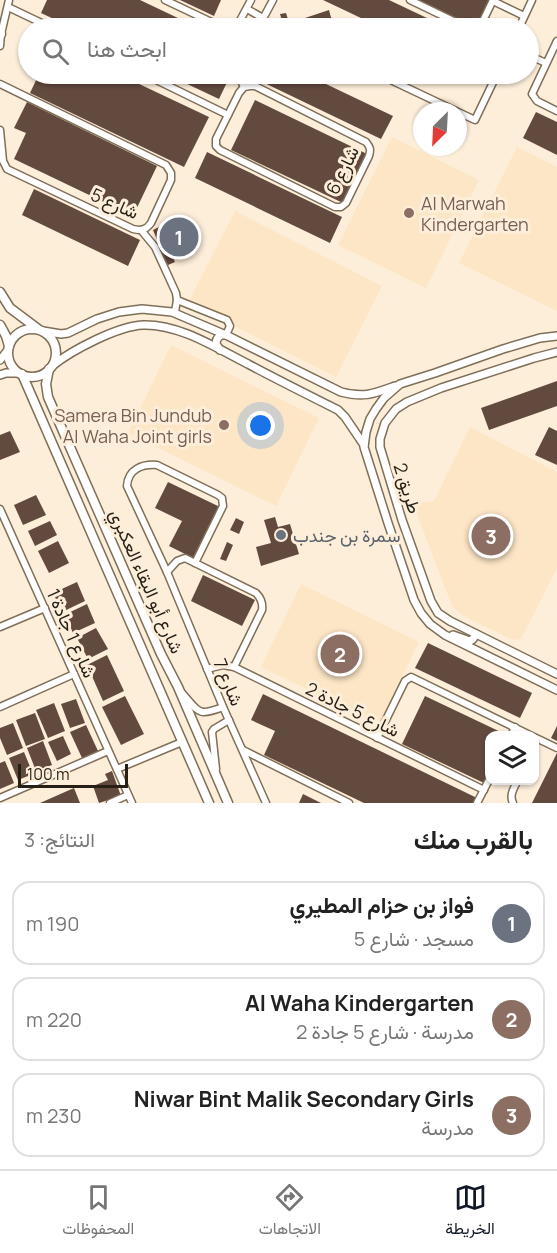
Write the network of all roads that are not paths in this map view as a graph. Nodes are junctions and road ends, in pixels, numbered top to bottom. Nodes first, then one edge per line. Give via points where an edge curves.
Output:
1 (165, 0) edge
2 (251, 0) edge
3 (273, 0) edge
4 (410, 0) edge
5 (532, 0) edge
6 (493, 1) edge
7 (8, 3) edge
8 (247, 9) junction
9 (524, 16) joint
10 (34, 18) edge
11 (203, 18) edge
12 (242, 18) edge
13 (255, 18) edge
14 (265, 18) edge
15 (447, 18) edge
16 (484, 18) edge
17 (1, 34) edge
18 (557, 41) edge
19 (0, 46) edge
20 (539, 60) edge
21 (546, 63) junction
22 (539, 78) edge
23 (0, 84) edge
24 (165, 84) edge
25 (243, 84) edge
26 (399, 84) edge
27 (492, 84) edge
28 (537, 84) edge
29 (244, 87) junction
30 (436, 102) edge
31 (557, 111) edge
32 (228, 114) junction
33 (467, 116) edge
34 (0, 130) edge
35 (141, 230) junction
36 (0, 292) edge
37 (177, 300) junction
38 (175, 312) junction
39 (0, 324) edge
40 (40, 330) junction
41 (226, 334) junction
42 (557, 336) edge
43 (8, 348) junction
44 (220, 350) junction
45 (557, 352) edge
46 (0, 360) edge
47 (471, 361) junction
48 (50, 368) junction
49 (20, 373) junction
50 (435, 373) junction
51 (0, 375) edge
52 (475, 376) junction
53 (400, 384) junction
54 (441, 388) junction
55 (316, 389) junction
56 (364, 445) junction
57 (392, 485) junction
58 (377, 488) junction
59 (0, 509) edge
60 (402, 520) junction
61 (388, 523) junction
62 (195, 563) junction
63 (166, 572) junction
64 (114, 585) junction
65 (45, 608) junction
66 (0, 627) edge
67 (476, 634) junction
68 (445, 636) junction
69 (161, 654) junction
70 (234, 668) junction
71 (207, 669) junction
72 (74, 674) junction
73 (557, 674) edge
74 (178, 687) junction
75 (557, 690) edge
76 (0, 707) edge
77 (223, 707) junction
78 (229, 720) junction
79 (515, 727) junction
80 (513, 731) edge
81 (523, 731) edge
82 (377, 738) junction
83 (539, 739) edge
84 (182, 742) junction
85 (557, 748) edge
86 (243, 750) junction
87 (108, 751) junction
88 (117, 769) junction
89 (217, 778) junction
90 (486, 785) edge
91 (516, 785) edge
92 (483, 790) junction
93 (128, 795) junction
94 (0, 798) edge
95 (110, 803) edge
96 (132, 803) edge
97 (209, 803) edge
98 (228, 803) edge
99 (266, 803) edge
100 (349, 803) edge
101 (477, 803) edge
102 (513, 803) edge

1 - 11 street
2 - 8 street
3 - 14 street
4 - 15 street
5 - 9 street
6 - 9 street
6 - 16 street
7 - 10 street
7 - 17 street
8 - 12 street
8 - 13 street
17 - 19 street
18 - 21 street
20 - 21 street
21 - 22 street
23 - 35 street, شارع 5 via 170,168 171,180 151,224
24 - 32 street
25 - 29 street
26 - 30 street
27 - 33 street via 475,120
28 - 31 street via 532,94 537,101
29 - 32 street, شارع 6
29 - 32 street, شارع 6 via 255,86 366,142 371,148 369,156 346,203 334,207 218,148 216,139
34 - 35 street, شارع 5 via 3,161 11,172
35 - 37 street via 155,247
36 - 40 main road via 10,308
37 - 38 street
37 - 41 street via 227,320 230,326
38 - 40 street, طريق 2 via 119,312 68,333
38 - 41 street, طريق 2
39 - 43 main road
40 - 43 main road via 21,331
40 - 48 main road via 55,347
41 - 44 street via 217,338
41 - 55 street, طريق 2
42 - 47 street, طريق 2
43 - 46 street
43 - 49 main road via 10,363
44 - 48 street, طريق 2 via 179,330 143,325 77,348
44 - 55 street, طريق 2
45 - 52 street, طريق 2
47 - 50 street, طريق 2
47 - 52 street via 467,371
48 - 49 main road via 38,376
48 - 69 main road, شارع أبو البقاء العكبري via 45,384 48,397
49 - 51 street
49 - 64 main road, شارع أبو البقاء العكبري
50 - 53 street, طريق 2
50 - 54 street via 443,378
52 - 54 street, طريق 2
53 - 55 street, طريق 2 via 372,395
53 - 56 street, طريق 2 via 370,419
54 - 57 street, طريق 2 via 396,408 385,423 380,447
55 - 56 street, طريق 2 via 345,417
56 - 58 street, طريق 2
57 - 58 street via 386,493
57 - 60 street, طريق 2
58 - 61 street, طريق 2
59 - 65 street, شارع 1 جادة 1
60 - 61 street via 394,516
60 - 67 street, طريق 2 via 438,613
61 - 68 street, طريق 2 via 414,600 430,624
62 - 63 street via 181,559
62 - 63 street, شارع 7 via 223,506 222,498 164,467 140,467 129,475 127,486
62 - 70 street via 256,593 263,604
63 - 71 street, شارع 7
64 - 69 main road via 118,580 124,582
64 - 84 main road, شارع أبو البقاء العكبري
65 - 66 street
65 - 72 street, شارع 1 جادة 1
67 - 68 street via 470,641
67 - 73 street, طريق 2
68 - 75 street, طريق 2
69 - 74 main road, شارع أبو البقاء العكبري
70 - 71 street, شارع 5 جادة 2 via 223,665
70 - 82 street, شارع 5 جادة 2
71 - 77 street, شارع 7
72 - 76 street
72 - 87 street, شارع 1 جادة 1
74 - 77 street via 203,713
74 - 89 main road, شارع أبو البقاء العكبري
77 - 78 street, شارع 7
78 - 86 street, شارع 7
78 - 89 street via 212,732
79 - 80 street
79 - 81 street
79 - 82 street via 409,678
82 - 92 street, شارع 5 جادة 2
83 - 85 street
84 - 88 street
84 - 97 main road, شارع أبو البقاء العكبري
86 - 99 street, شارع 7
86 - 100 street
87 - 88 street, شارع 1 جادة 1
87 - 94 street
88 - 93 street, شارع 1 جادة 1
89 - 98 main road, شارع أبو البقاء العكبري
90 - 92 street
91 - 102 street via 511,794
92 - 101 street
93 - 95 street
93 - 96 street, شارع 1 جادة 1

